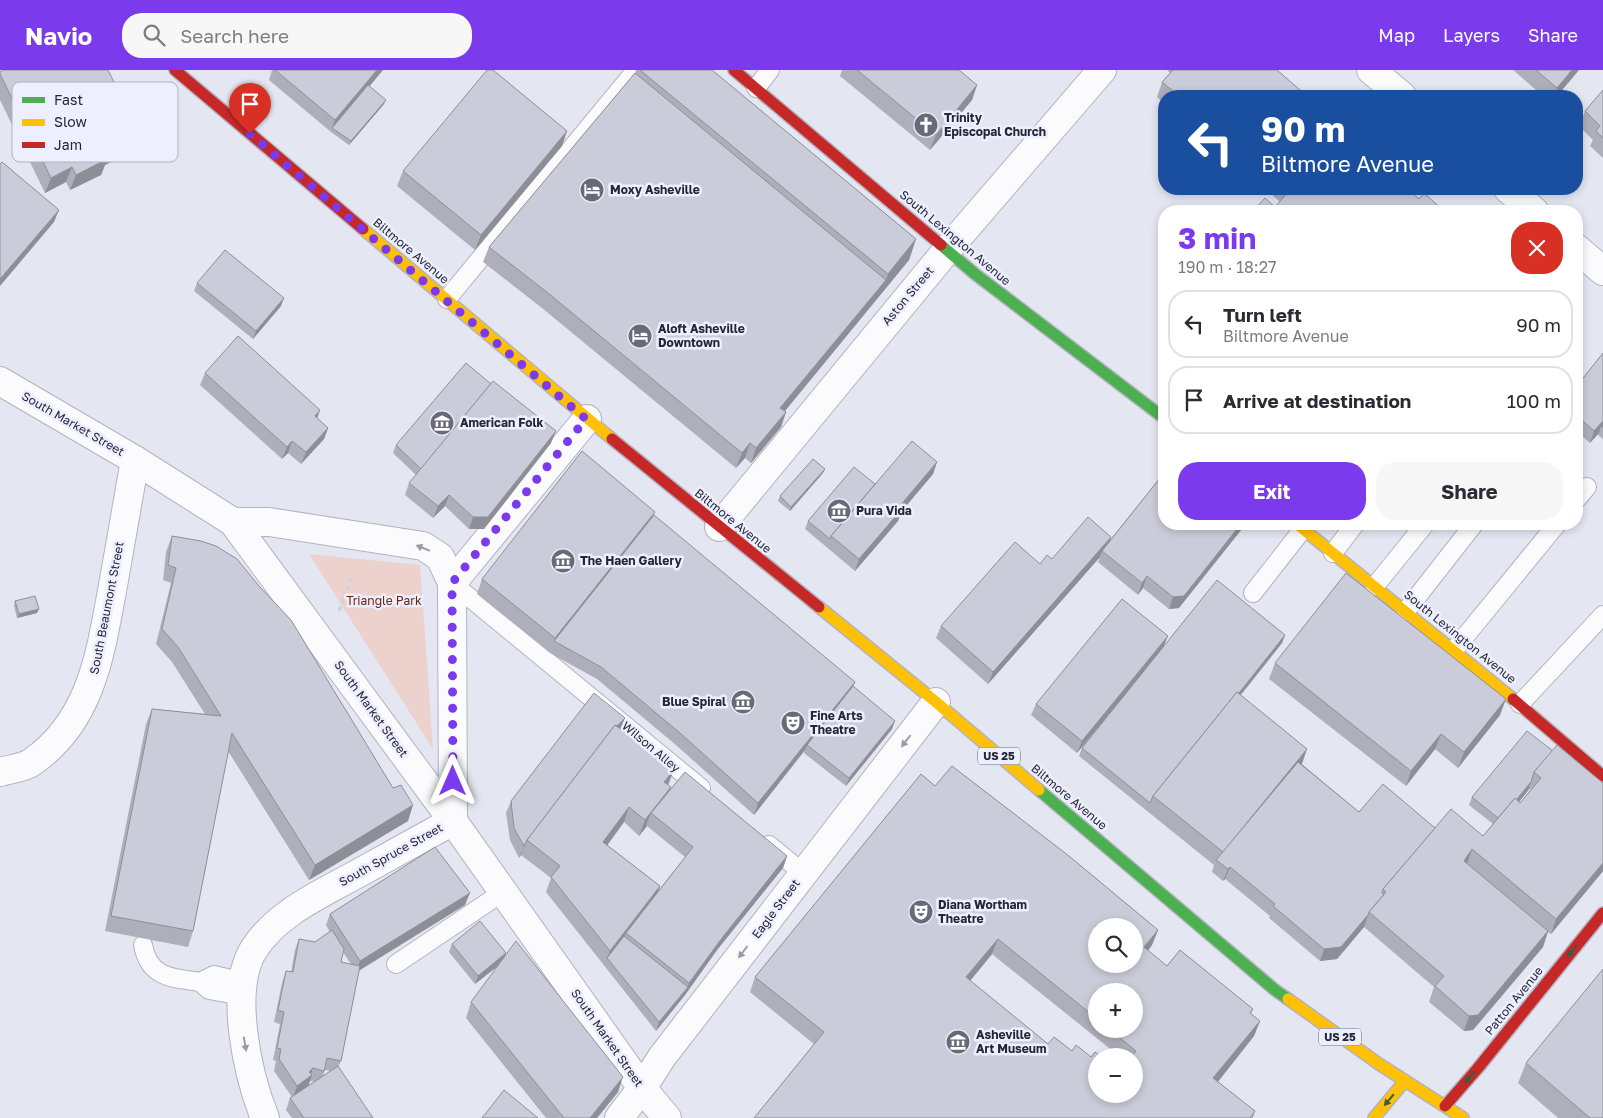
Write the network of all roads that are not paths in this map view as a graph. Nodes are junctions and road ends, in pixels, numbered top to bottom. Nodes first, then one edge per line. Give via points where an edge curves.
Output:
1 (175, 70) edge
2 (636, 70) edge
3 (734, 70) edge
4 (770, 70) edge
5 (1102, 70) edge
6 (1371, 70) edge
7 (756, 88) junction
8 (1395, 90) edge
9 (1515, 195) edge
10 (1527, 205) edge
11 (946, 250) junction
12 (1583, 254) edge
13 (1603, 271) edge
14 (447, 299) junction
15 (0, 381) edge
16 (1158, 413) edge
17 (586, 419) junction
18 (135, 460) junction
19 (233, 522) junction
20 (719, 527) junction
21 (1297, 530) edge
22 (1305, 530) edge
23 (1350, 530) edge
24 (1420, 530) edge
25 (1469, 530) edge
26 (1552, 530) edge
27 (1333, 552) junction
28 (452, 583) junction
29 (1375, 586) junction
30 (1253, 593) dead end
31 (1406, 611) junction
32 (1603, 615) edge
33 (1454, 650) junction
34 (936, 702) junction
35 (1520, 704) junction
36 (0, 772) edge
37 (1603, 776) edge
38 (712, 798) edge
39 (453, 821) junction
40 (757, 835) edge
41 (803, 873) junction
42 (503, 892) junction
43 (1603, 913) edge
44 (143, 945) edge
45 (396, 964) dead end
46 (243, 989) junction
47 (1404, 1082) junction
48 (642, 1088) junction
49 (1445, 1106) junction
50 (265, 1118) edge
51 (619, 1118) edge
52 (667, 1118) edge
53 (1374, 1118) edge
54 (1463, 1118) edge

1 - 14 main road, Biltmore Avenue / US 25
2 - 14 lane
3 - 7 main road, South Lexington Avenue
4 - 7 lane
5 - 11 street, Aston Street
6 - 8 street
7 - 11 main road, South Lexington Avenue
9 - 10 street
11 - 16 main road, South Lexington Avenue
11 - 20 street, Aston Street
12 - 13 street
14 - 17 main road, Biltmore Avenue / US 25
15 - 18 street, South Market Street
17 - 20 main road, Biltmore Avenue / US 25
17 - 28 street
18 - 19 street, South Market Street
18 - 36 street, South Beaumont Street via 102,643 91,686 73,720 56,742 31,763
28 -> 19 street via 440,557 423,546 269,522
19 - 39 street, South Market Street
20 - 34 main road, Biltmore Avenue / US 25
21 - 30 lane
22 - 27 main road, South Lexington Avenue
23 - 27 lane
24 - 29 lane
25 - 31 lane
26 - 33 lane
27 - 29 main road, South Lexington Avenue
28 - 38 lane, Wilson Alley
28 - 39 street, South Spruce Street
29 - 31 main road, South Lexington Avenue
31 - 33 main road, South Lexington Avenue
32 - 35 lane
33 - 35 main road, South Lexington Avenue
34 -> 41 street, Eagle Street
34 - 47 main road, Biltmore Avenue / US 25 via 1275,990
35 - 37 main road, South Lexington Avenue
39 - 42 street, South Market Street
39 - 46 street, South Spruce Street via 297,907 254,949 245,972
40 - 41 lane
41 -> 48 street, Eagle Street via 662,1057
42 - 45 lane
42 - 48 street, South Market Street
43 -> 49 main road, Patton Avenue
44 - 46 lane via 148,960 162,974 200,982 209,990
46 -> 50 street, South Spruce Street via 244,1037 250,1072
47 - 49 main road, US 25
47 -> 53 main road
48 - 51 street, Eagle Street
48 - 52 street, South Market Street
49 - 54 main road, US 25

